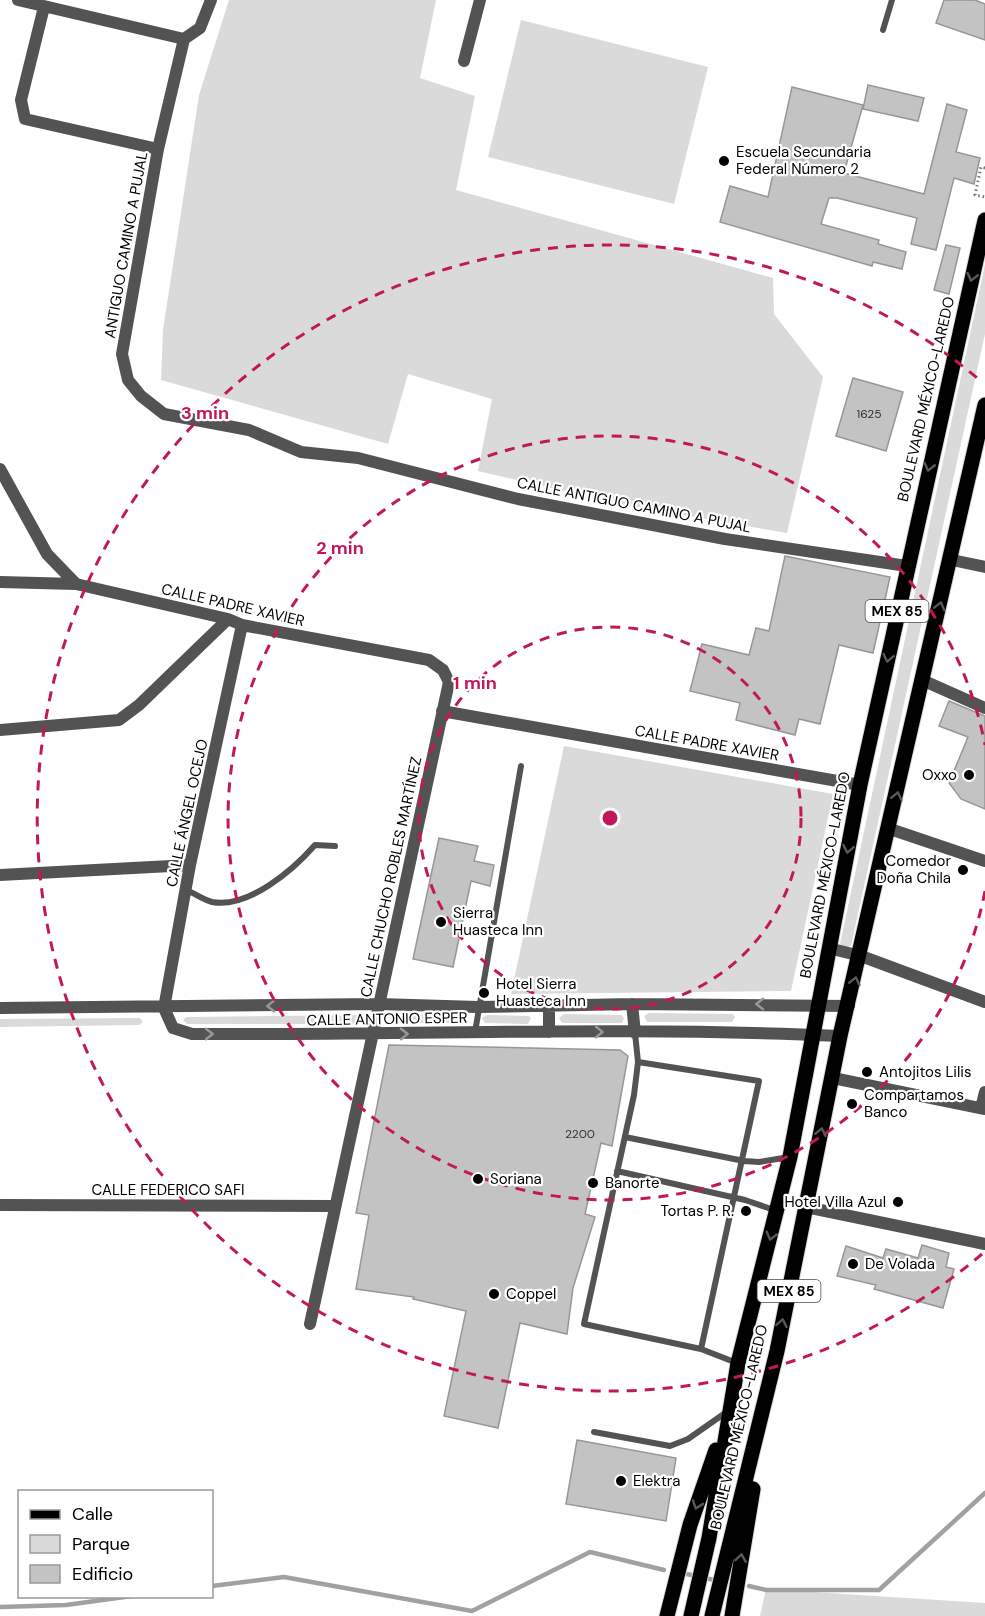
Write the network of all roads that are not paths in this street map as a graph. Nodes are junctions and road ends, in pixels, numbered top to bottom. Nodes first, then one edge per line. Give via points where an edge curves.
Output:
1 (18, 0) edge
2 (211, 0) edge
3 (480, 0) edge
4 (892, 0) edge
5 (44, 7) junction
6 (884, 30) dead end
7 (184, 39) junction
8 (464, 61) dead end
9 (158, 149) junction
10 (985, 220) edge
11 (985, 405) edge
12 (358, 458) joint
13 (0, 469) edge
14 (4, 485) edge
15 (952, 560) junction
16 (907, 566) junction
17 (985, 567) edge
18 (0, 582) edge
19 (76, 584) junction
20 (228, 619) junction
21 (242, 625) junction
22 (922, 680) junction
23 (449, 682) joint
24 (985, 708) edge
25 (442, 711) junction
26 (0, 730) edge
27 (521, 766) dead end
28 (860, 785) junction
29 (890, 829) junction
30 (335, 846) dead end
31 (985, 861) edge
32 (190, 865) junction
33 (0, 875) edge
34 (186, 890) junction
35 (828, 948) junction
36 (861, 956) junction
37 (985, 1002) edge
38 (379, 1004) junction
39 (632, 1004) junction
40 (818, 1005) junction
41 (549, 1006) junction
42 (849, 1006) junction
43 (478, 1007) junction
44 (0, 1008) edge
45 (164, 1008) junction
46 (549, 1032) junction
47 (475, 1033) junction
48 (635, 1033) junction
49 (372, 1035) junction
50 (812, 1035) junction
51 (840, 1036) junction
52 (638, 1062) junction
53 (833, 1078) junction
54 (985, 1092) edge
55 (983, 1108) edge
56 (625, 1137) junction
57 (790, 1157) junction
58 (744, 1161) junction
59 (617, 1171) junction
60 (735, 1198) junction
61 (0, 1205) edge
62 (335, 1206) junction
63 (806, 1207) junction
64 (778, 1211) junction
65 (985, 1244) edge
66 (310, 1324) dead end
67 (701, 1349) junction
68 (777, 1351) junction
69 (738, 1363) junction
70 (729, 1410) junction
71 (594, 1432) dead end
72 (667, 1616) edge
73 (691, 1616) edge
74 (712, 1616) edge
75 (732, 1616) edge

1 - 5 street
2 - 7 street via 200,28
3 - 8 street
4 - 6 lane
5 - 7 street
5 - 9 street via 21,99 25,119
7 - 9 street, ANTIGUO CAMINO A PUJAL
9 - 12 street, ANTIGUO CAMINO A PUJAL via 122,354 128,380 164,414 249,430 301,452
10 -> 16 main road, BOULEVARD MÉXICO-LAREDO / MEX 85
11 - 15 main road, BOULEVARD MÉXICO-LAREDO / MEX 85
12 - 16 street, CALLE ANTIGUO CAMINO A PUJAL via 541,503 724,539
13 - 14 street
14 - 19 street via 47,554
15 - 17 street
22 -> 15 main road, BOULEVARD MÉXICO-LAREDO / MEX 85
16 -> 28 main road, BOULEVARD MÉXICO-LAREDO / MEX 85
18 - 19 street, CALLE PADRE XAVIER
19 - 20 street, CALLE PADRE XAVIER
20 - 21 street, CALLE PADRE XAVIER
20 - 26 street via 119,720
21 - 23 street, CALLE PADRE XAVIER via 429,660 443,670
21 - 32 street, CALLE ÁNGEL OCEJO
22 - 24 street
29 -> 22 main road, BOULEVARD MÉXICO-LAREDO / MEX 85
23 - 25 street, CALLE CHUCHO ROBLES MARTÍNEZ
25 - 28 street, CALLE PADRE XAVIER
25 - 38 street, CALLE CHUCHO ROBLES MARTÍNEZ
27 - 43 lane
28 -> 35 main road, BOULEVARD MÉXICO-LAREDO / MEX 85
29 - 31 street
29 - 36 main road, BOULEVARD MÉXICO-LAREDO / MEX 85
30 - 34 lane via 315,845 292,870 240,899 212,902
32 - 33 street
32 - 34 street, CALLE ÁNGEL OCEJO
34 - 45 street, CALLE ÁNGEL OCEJO
35 - 36 street
35 - 40 main road, BOULEVARD MÉXICO-LAREDO / MEX 85
36 - 37 street
42 -> 36 main road, BOULEVARD MÉXICO-LAREDO / MEX 85
38 - 43 street, CALLE ANTONIO ESPER
38 -> 45 street, CALLE ANTONIO ESPER
38 - 49 street, CALLE CHUCHO ROBLES MARTÍNEZ
40 -> 39 street, CALLE ANTONIO ESPER
39 - 41 street, CALLE ANTONIO ESPER
39 - 48 street
40 - 42 street, CALLE ANTONIO ESPER
40 - 50 main road, BOULEVARD MÉXICO-LAREDO / MEX 85
41 - 43 street, CALLE ANTONIO ESPER
41 - 46 street
42 - 51 main road, BOULEVARD MÉXICO-LAREDO / MEX 85
43 - 47 lane
44 - 45 street, CALLE ANTONIO ESPER
45 -> 49 street, CALLE ANTONIO ESPER via 173,1028 192,1034
46 - 47 street, CALLE ANTONIO ESPER
46 -> 48 street, CALLE ANTONIO ESPER
49 -> 47 street, CALLE ANTONIO ESPER
48 - 50 street, CALLE ANTONIO ESPER
48 - 52 lane
49 - 62 street, CALLE CHUCHO ROBLES MARTÍNEZ
50 - 51 street, CALLE ANTONIO ESPER
50 - 57 main road, BOULEVARD MÉXICO-LAREDO / MEX 85
51 - 53 main road, BOULEVARD MÉXICO-LAREDO / MEX 85
52 - 56 lane
52 - 58 lane via 759,1081
53 - 55 street
63 -> 53 main road, BOULEVARD MÉXICO-LAREDO / MEX 85
54 - 55 street
56 - 58 lane
56 - 59 lane
57 - 58 lane
57 - 64 main road, BOULEVARD MÉXICO-LAREDO / MEX 85
58 - 60 lane
59 - 60 lane
59 - 67 lane via 584,1324
60 - 64 lane
60 - 67 lane
61 - 62 street, CALLE FEDERICO SAFI
62 - 66 street, CALLE CHUCHO ROBLES MARTÍNEZ
63 - 65 street
68 -> 63 main road, BOULEVARD MÉXICO-LAREDO / MEX 85
64 -> 69 main road, BOULEVARD MÉXICO-LAREDO / MEX 85
67 - 69 lane
68 - 74 main road, BOULEVARD MÉXICO-LAREDO / MEX 85
75 -> 68 main road
69 - 70 main road, BOULEVARD MÉXICO-LAREDO / MEX 85
70 - 71 lane via 688,1439 670,1446
70 -> 72 main road via 690,1525
70 - 73 main road, BOULEVARD MÉXICO-LAREDO / MEX 85 via 709,1538

